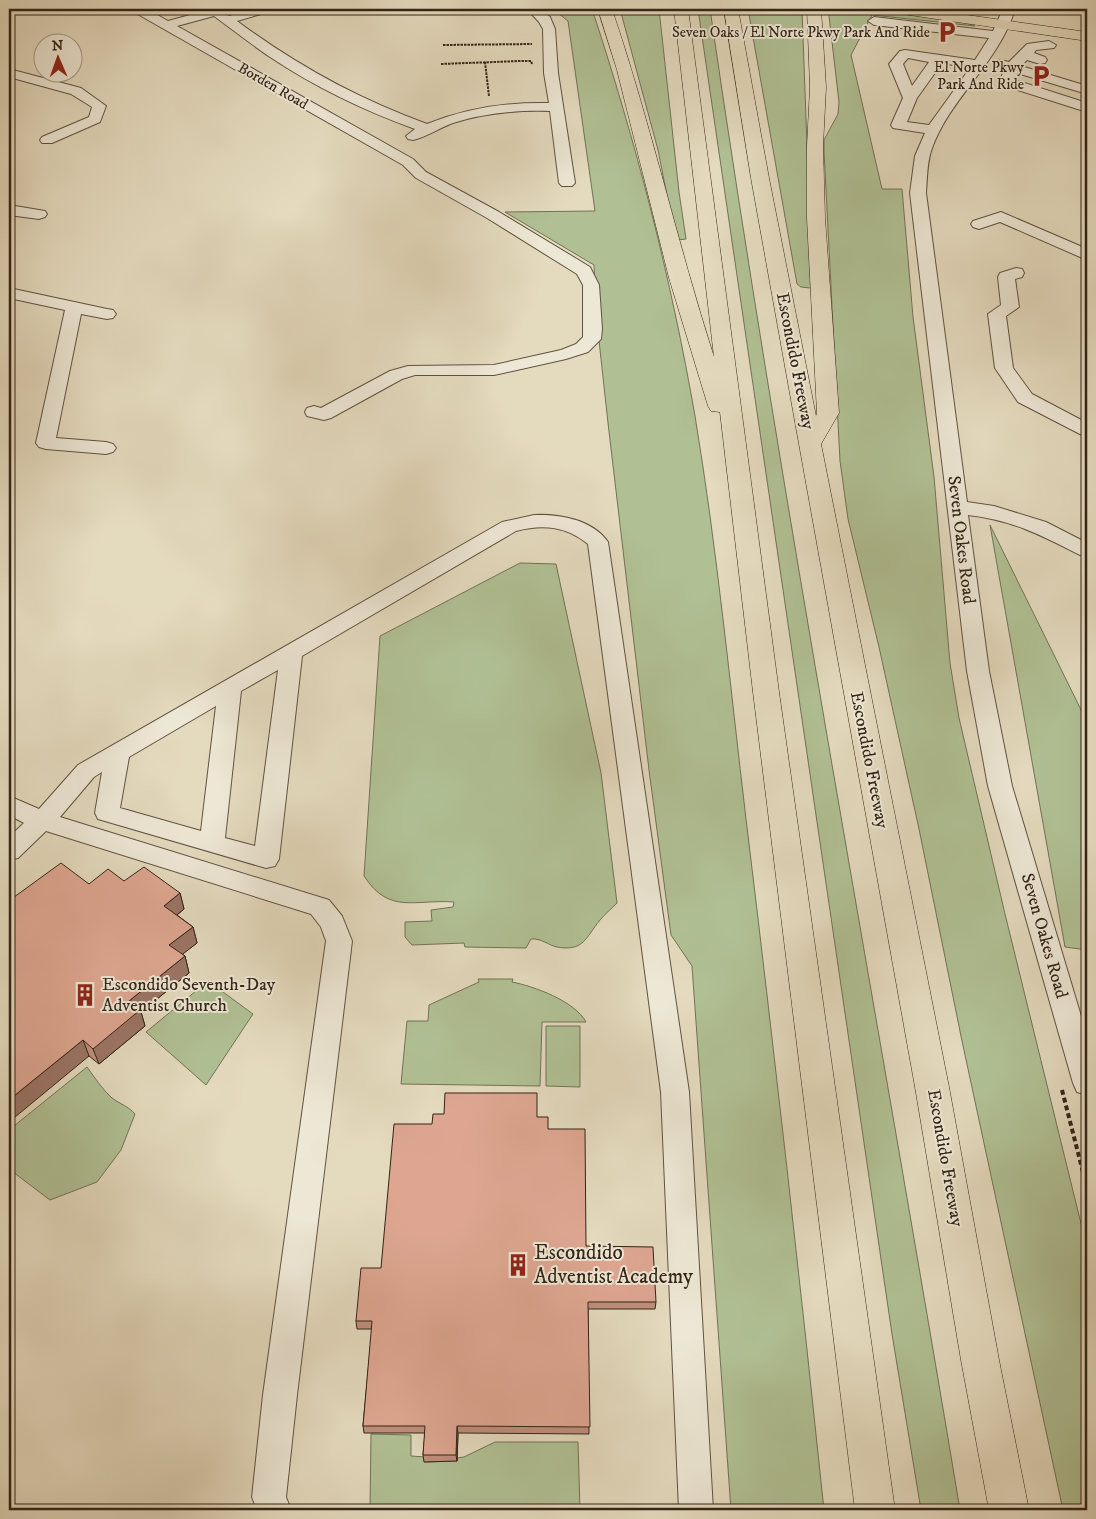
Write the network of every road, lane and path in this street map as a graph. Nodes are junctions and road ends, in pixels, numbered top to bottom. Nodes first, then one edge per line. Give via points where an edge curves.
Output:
1 (138, 9) edge
2 (264, 9) edge
3 (533, 9) edge
4 (605, 9) edge
5 (681, 9) edge
6 (731, 9) edge
7 (814, 9) edge
8 (896, 9) edge
9 (960, 9) edge
10 (226, 16) edge
11 (1004, 21) edge
12 (874, 22) dead end
13 (166, 25) junction
14 (1087, 29) edge
15 (1087, 37) edge
16 (550, 43) junction
17 (443, 45) dead end
18 (1049, 45) dead end
19 (1025, 55) junction
20 (938, 59) junction
21 (485, 62) junction
22 (981, 63) junction
23 (1052, 63) dead end
24 (441, 64) dead end
25 (1012, 67) junction
26 (9, 73) edge
27 (550, 73) junction
28 (1087, 90) edge
29 (910, 98) junction
30 (557, 107) junction
31 (498, 108) junction
32 (1087, 108) edge
33 (426, 128) junction
34 (934, 130) junction
35 (413, 136) dead end
36 (47, 140) dead end
37 (567, 182) dead end
38 (9, 210) edge
39 (39, 214) dead end
40 (979, 224) dead end
41 (1087, 255) edge
42 (1016, 272) dead end
43 (9, 293) edge
44 (74, 308) junction
45 (106, 314) dead end
46 (314, 412) dead end
47 (1087, 430) edge
48 (811, 443) junction
49 (106, 448) dead end
50 (738, 461) junction
51 (956, 507) junction
52 (1083, 543) edge
53 (291, 652) junction
54 (230, 688) junction
55 (118, 753) junction
56 (9, 805) edge
57 (42, 821) junction
58 (212, 844) junction
59 (9, 851) edge
60 (1087, 1083) edge
61 (274, 1510) edge
62 (696, 1510) edge
63 (875, 1510) edge
64 (1009, 1510) edge

1 - 13 street, Borden Road
2 - 10 street
3 - 16 street via 546,20
4 - 50 main road via 625,70 687,305
5 - 50 main road
6 - 48 main road, Escondido Freeway
7 - 48 main road via 818,87 816,218 828,413
8 - 11 main road
9 - 11 main road
10 - 13 street
10 - 33 street via 280,58 346,96
11 - 12 street
11 - 14 main road
11 - 15 main road
11 - 22 street, Seven Oakes Road
13 - 46 street, Borden Road via 408,162 421,175 584,272 591,285 594,329 592,339 582,348 494,370 414,370 396,375 324,414
16 - 17 path
16 - 27 street
18 - 19 street via 1032,47
19 - 23 street
19 - 25 street
20 - 22 street
20 - 29 street
20 - 29 street via 905,54 896,64
21 - 24 path
21 - 27 path via 531,61 536,72
21 - 31 path via 489,98
22 - 25 street
22 - 34 street, Seven Oakes Road
25 - 28 street
25 - 32 street via 1007,82
26 - 36 street via 76,92 99,106 95,118
27 - 30 street
29 - 34 street via 898,125
30 - 31 street
30 - 37 street
31 - 33 street via 455,117
33 - 35 street
34 - 51 street, Seven Oakes Road via 925,149 918,193
38 - 39 street
40 - 41 street via 1001,217
42 - 47 street via 1006,277 1010,307 997,314 1004,368 1025,398
43 - 44 street
44 - 45 street
44 - 49 street via 46,443
48 - 64 main road, Escondido Freeway
50 - 63 main road
51 - 52 street via 994,512
51 - 60 street, Seven Oakes Road via 978,671 1000,786
53 - 54 street
53 - 58 street via 266,859
53 - 62 street via 509,526 526,521 573,524 598,542 675,1092
54 - 55 street
54 - 58 street
55 - 57 street via 86,771
55 - 58 street via 107,813
56 - 57 street
57 - 59 street
57 - 61 street via 320,907 334,922 338,941 269,1497

